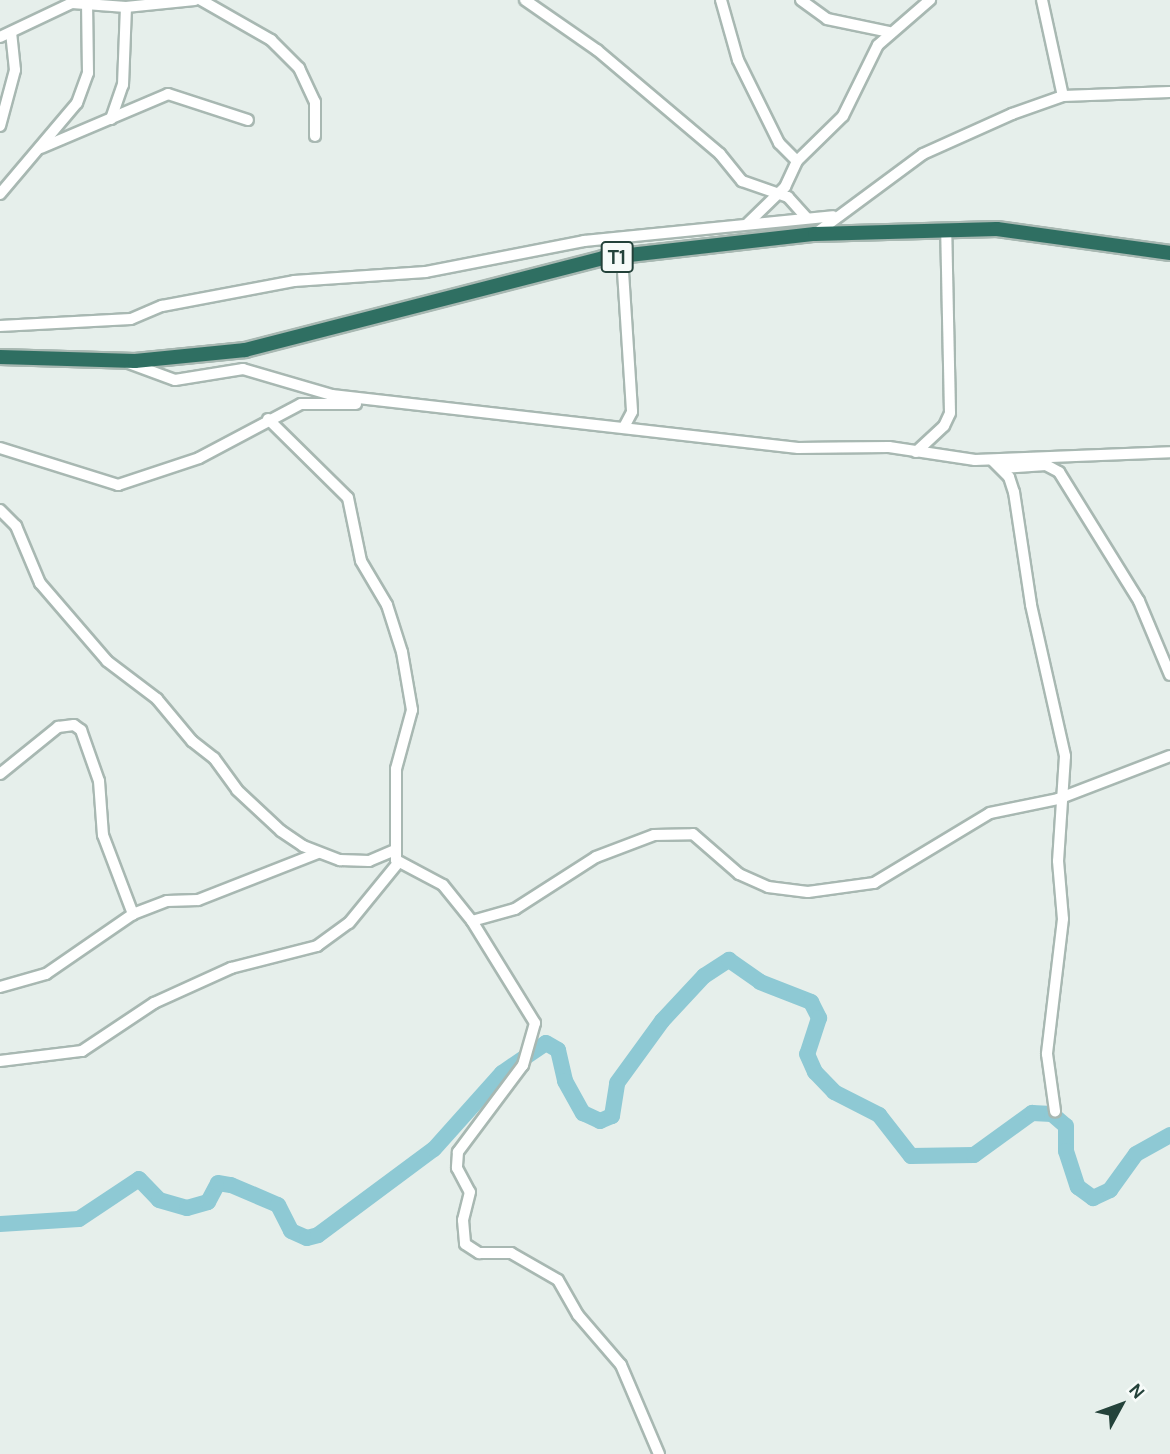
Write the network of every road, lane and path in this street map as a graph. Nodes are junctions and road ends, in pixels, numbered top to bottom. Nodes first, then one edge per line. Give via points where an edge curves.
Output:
1 (195, 0) edge
2 (201, 0) edge
3 (524, 0) edge
4 (721, 0) edge
5 (801, 0) edge
6 (930, 0) edge
7 (1042, 0) edge
8 (87, 2) junction
9 (126, 7) junction
10 (889, 33) junction
11 (5, 35) edge
12 (1170, 92) edge
13 (1063, 96) junction
14 (110, 119) junction
15 (248, 120) dead end
16 (0, 126) edge
17 (315, 136) dead end
18 (41, 148) junction
19 (797, 160) junction
20 (778, 193) junction
21 (0, 194) edge
22 (833, 216) junction
23 (806, 217) junction
24 (748, 223) junction
25 (946, 229) junction
26 (815, 234) junction
27 (1170, 253) edge
28 (622, 256) junction
29 (0, 326) edge
30 (0, 357) edge
31 (126, 361) junction
32 (383, 402) junction
33 (268, 419) junction
34 (624, 427) junction
35 (0, 448) edge
36 (916, 452) junction
37 (1170, 452) edge
38 (992, 460) junction
39 (1002, 468) junction
40 (0, 510) edge
41 (1170, 675) edge
42 (1170, 756) edge
43 (0, 774) edge
44 (1065, 795) junction
45 (393, 851) junction
46 (318, 853) junction
47 (398, 863) junction
48 (133, 914) junction
49 (472, 921) junction
50 (0, 987) edge
51 (0, 1062) edge
52 (1055, 1111) dead end
53 (659, 1454) edge

1 - 9 street
2 - 17 street via 271,40 299,68 315,102
3 - 20 street via 597,50 720,154 742,181
4 - 19 street via 738,60 779,143
5 - 10 street via 827,19
6 - 10 street
7 - 13 street
8 - 9 street
8 - 11 street via 72,3
8 - 18 street via 85,85
9 - 14 street via 122,85
10 - 19 street via 843,116
11 - 16 street via 15,71
12 - 13 street
13 - 22 street via 923,154
14 - 15 street via 175,94
14 - 18 street
18 - 21 street
19 - 20 street
20 - 23 street
20 - 24 street
22 - 23 street
22 - 26 street
23 - 24 street
24 - 29 street via 584,241 426,272 295,281 162,306 131,319
25 - 26 highway, T1
25 - 27 highway, T1 via 997,229
25 - 36 street via 950,413 944,426
26 - 28 highway, T1
28 - 31 highway, T1 via 302,339 194,358
28 - 34 street via 632,412
30 - 31 highway, T1
31 - 32 street via 175,380 243,369 332,395
32 - 33 street via 316,401
32 - 34 street
33 - 35 street via 199,458 118,485
33 - 45 street via 348,498 361,561 387,605 402,652 412,710 396,769
34 - 36 street via 798,448
36 - 38 street
37 - 38 street
38 - 39 street
39 - 41 street via 1045,465 1059,472 1139,601
39 - 44 street via 1014,492 1031,605 1052,686 1065,756
40 - 46 street via 16,526 40,583 107,661 157,699 192,741 214,758 237,790 281,831
42 - 44 street
43 - 48 street via 58,727 81,730 94,760 103,835
44 - 49 street via 990,813 874,883 825,891 768,887 739,874 693,834 654,835 596,857 514,909
44 - 52 street via 1058,861 1063,919 1047,1054
45 - 46 street via 369,861
45 - 47 street
46 - 48 street via 198,900 167,901
47 - 49 street via 436,879
47 - 51 street via 361,911 324,942 231,968 154,1003 82,1051
48 - 50 street via 46,974
49 - 53 street via 535,1026 523,1065 458,1152 457,1168 470,1192 463,1220 465,1244 479,1253 511,1253 558,1280 578,1315 621,1365

